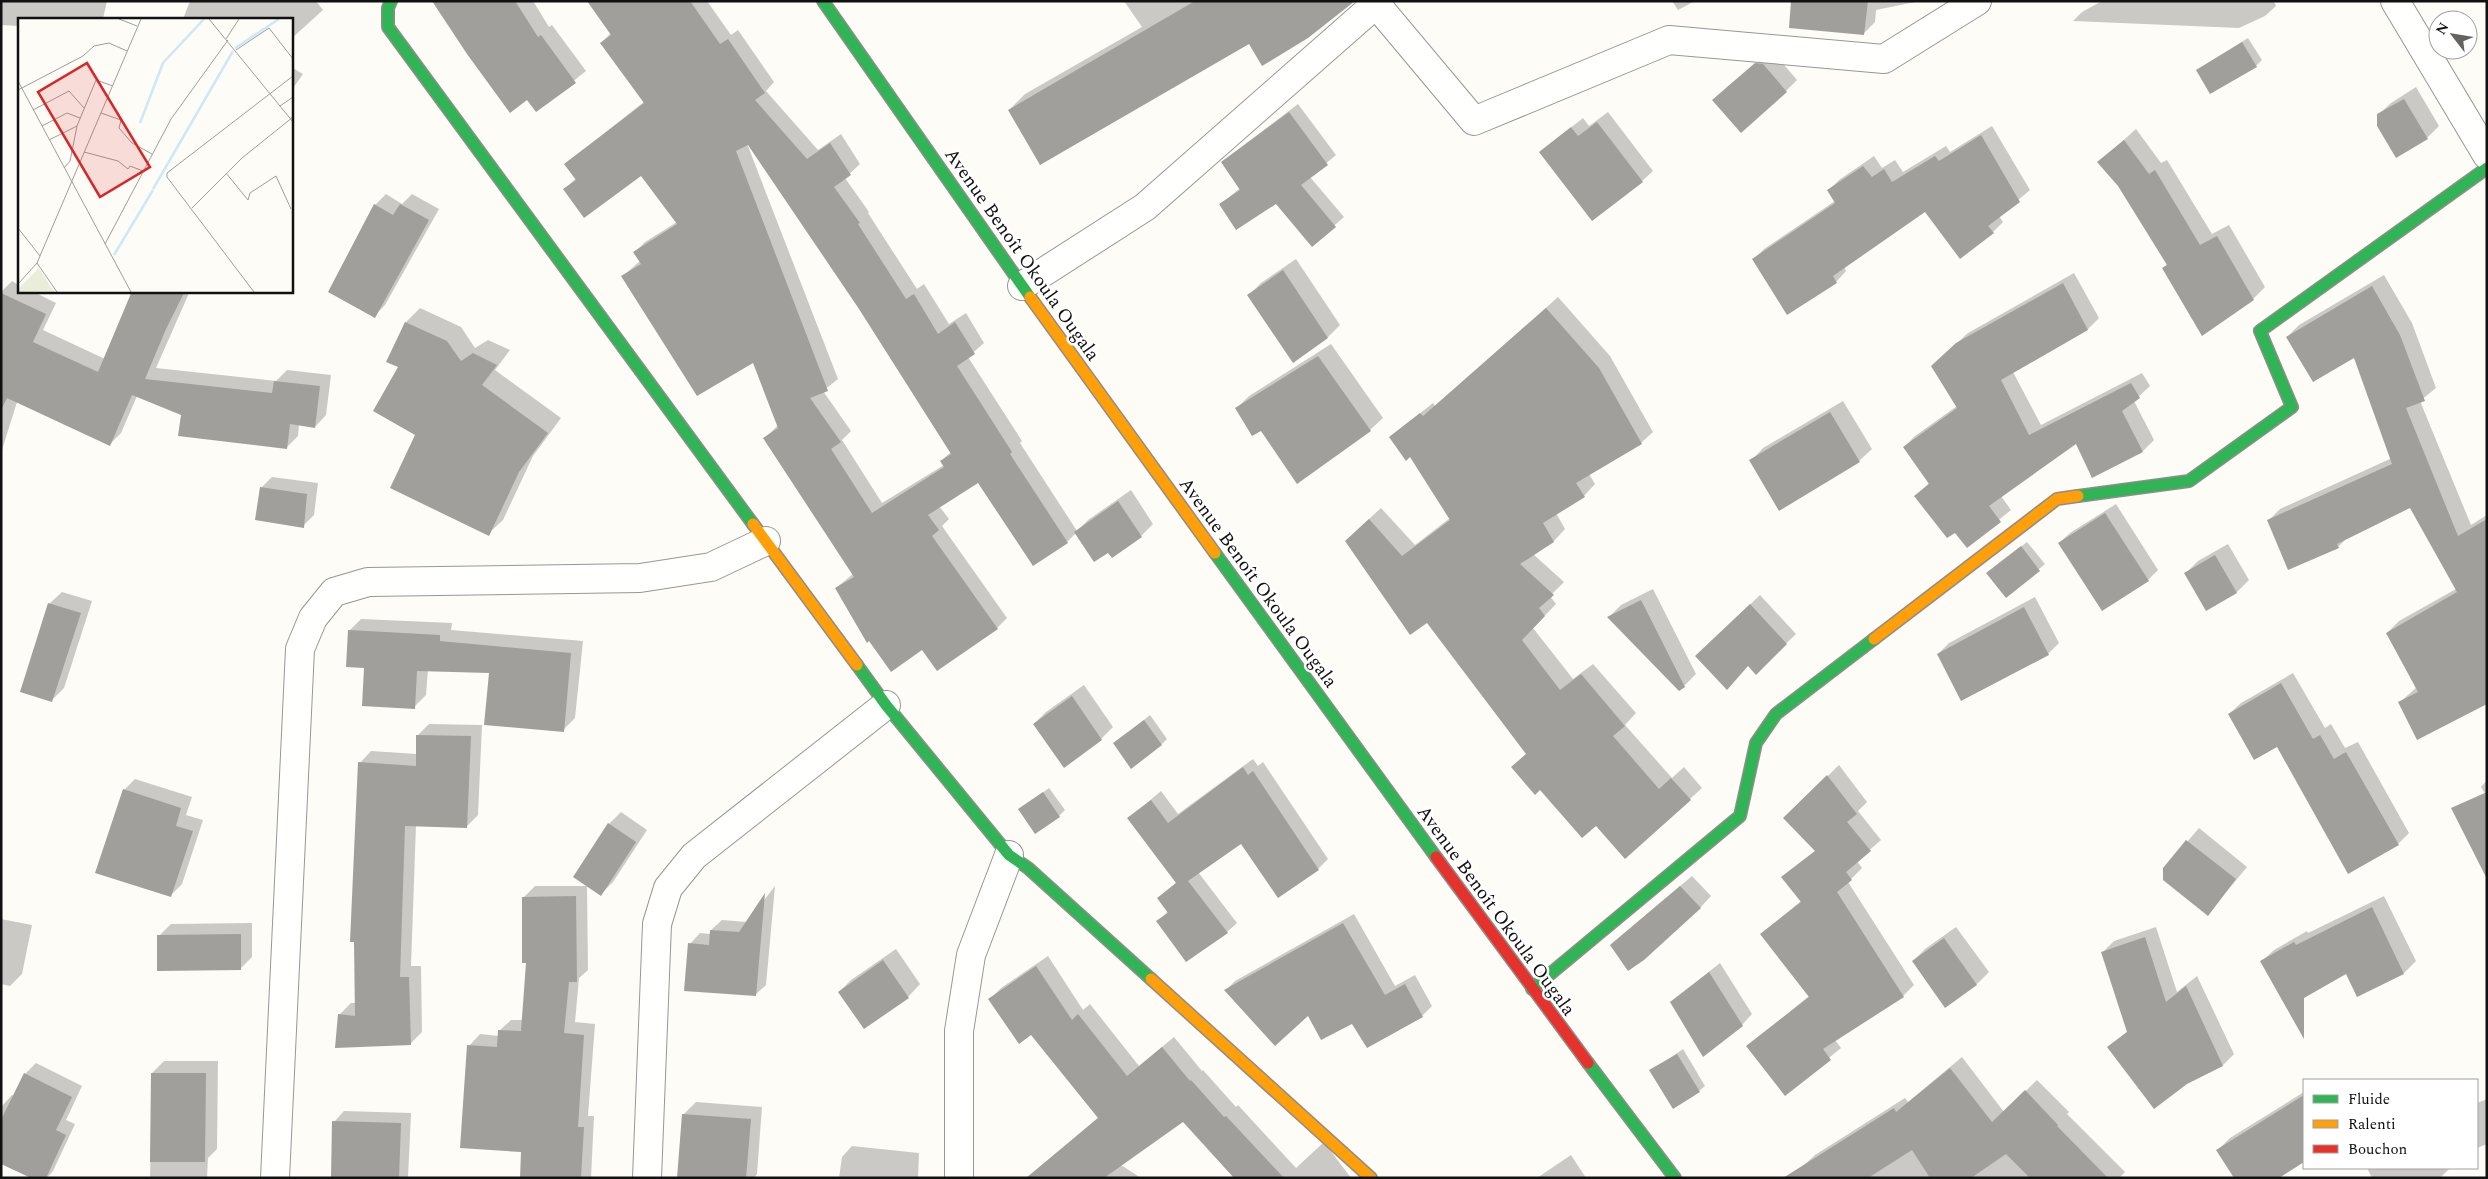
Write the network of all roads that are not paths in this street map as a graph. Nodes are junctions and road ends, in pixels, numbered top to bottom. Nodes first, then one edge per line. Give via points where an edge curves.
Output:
1 (391, 1) edge
2 (823, 1) edge
3 (1977, 1) edge
4 (2396, 1) edge
5 (2487, 155) edge
6 (2487, 168) edge
7 (1022, 286) junction
8 (766, 541) junction
9 (886, 705) junction
10 (1008, 855) junction
11 (1532, 989) junction
12 (275, 1178) edge
13 (647, 1178) edge
14 (959, 1178) edge
15 (1371, 1178) edge
16 (1675, 1178) edge

1 - 8 street via 388,27
2 - 7 street, Avenue Benoît Okoula Ougala
3 - 7 street via 1884,59 1669,40 1474,121 1376,4 1145,208
4 - 5 street
6 - 11 street via 2260,331 2292,407 2189,481 2057,499 2025,523 1776,714 1756,743 1740,816
7 - 11 street, Avenue Benoît Okoula Ougala
8 - 9 street
8 - 12 street via 711,567 640,578 368,582 334,592 313,618 300,649
9 - 10 street
9 - 13 street via 694,856 668,888 657,924
10 - 14 street via 971,955 959,1031
10 - 15 street via 1028,868
11 - 16 street, Avenue Benoît Okoula Ougala

